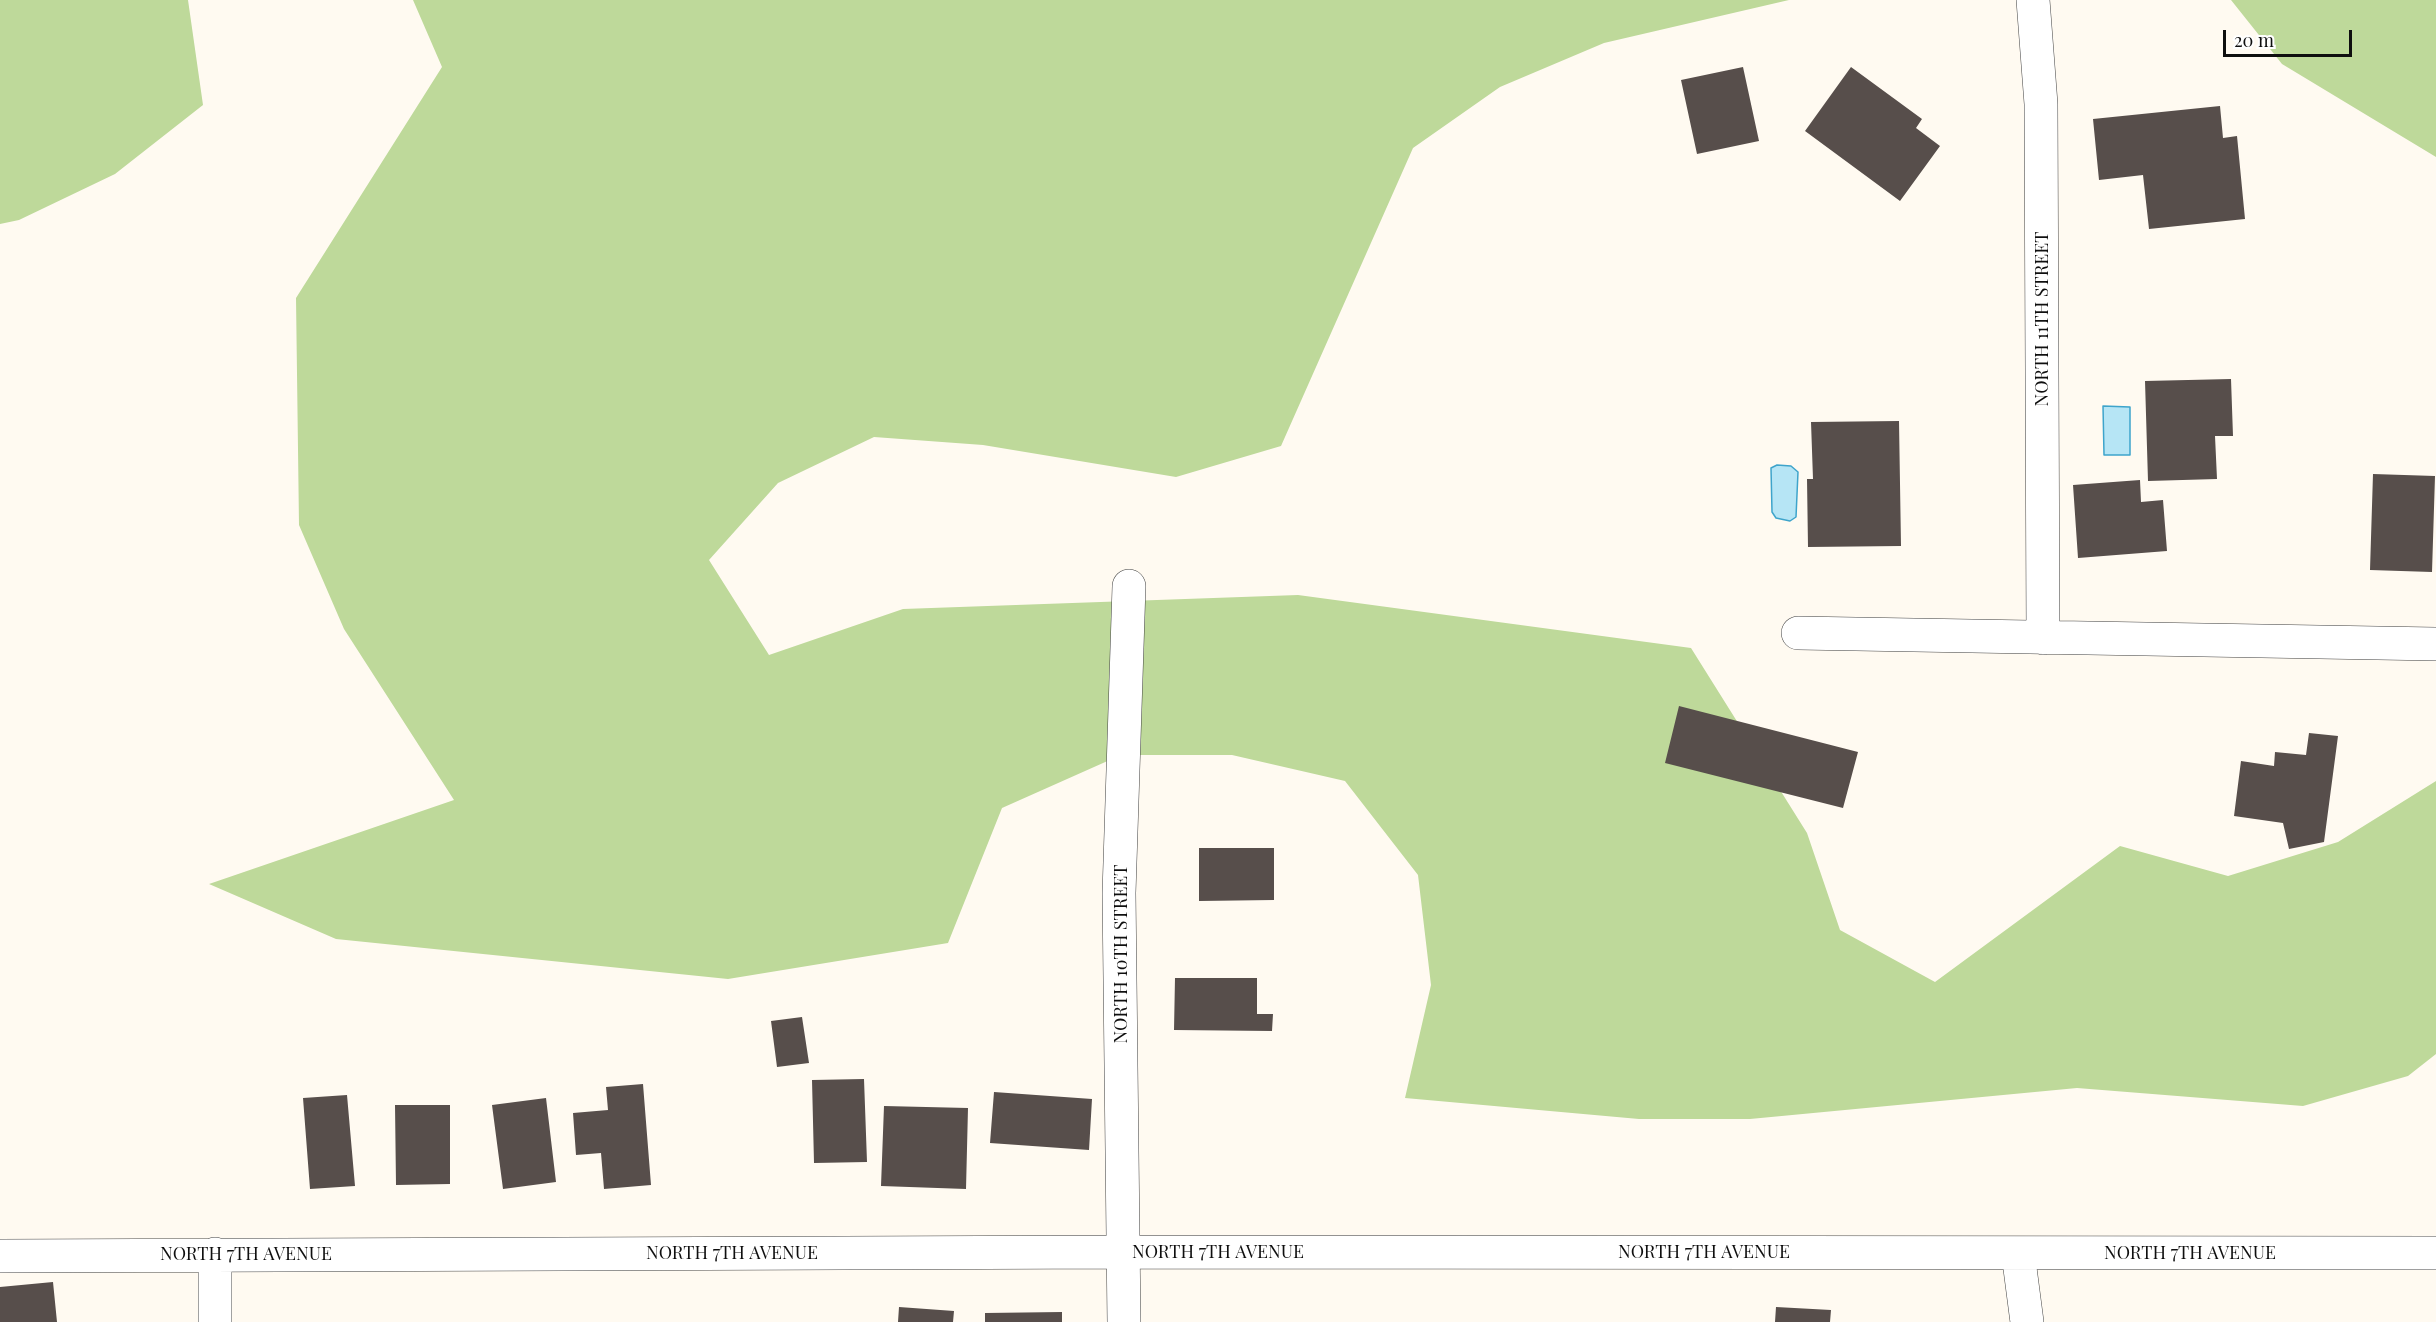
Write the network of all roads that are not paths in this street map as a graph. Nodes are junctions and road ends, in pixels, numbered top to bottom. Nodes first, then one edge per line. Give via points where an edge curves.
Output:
1 (2033, 0) edge
2 (1128, 586) dead end
3 (1798, 633) dead end
4 (2043, 638) junction
5 (2421, 645) edge
6 (1124, 1252) junction
7 (2018, 1252) junction
8 (2436, 1253) edge
9 (215, 1254) junction
10 (0, 1256) edge
11 (215, 1322) edge
12 (1124, 1322) edge
13 (2027, 1322) edge

1 - 4 street, NORTH 11TH STREET via 2041,104
2 - 6 street, NORTH 10TH STREET via 1119,893
3 - 4 street
4 - 5 street
6 - 7 street, NORTH 7TH AVENUE
6 - 9 street, NORTH 7TH AVENUE
6 - 12 street, NORTH 10TH STREET
7 - 8 street, NORTH 7TH AVENUE
7 - 13 street
9 - 10 street, NORTH 7TH AVENUE
9 - 11 street

